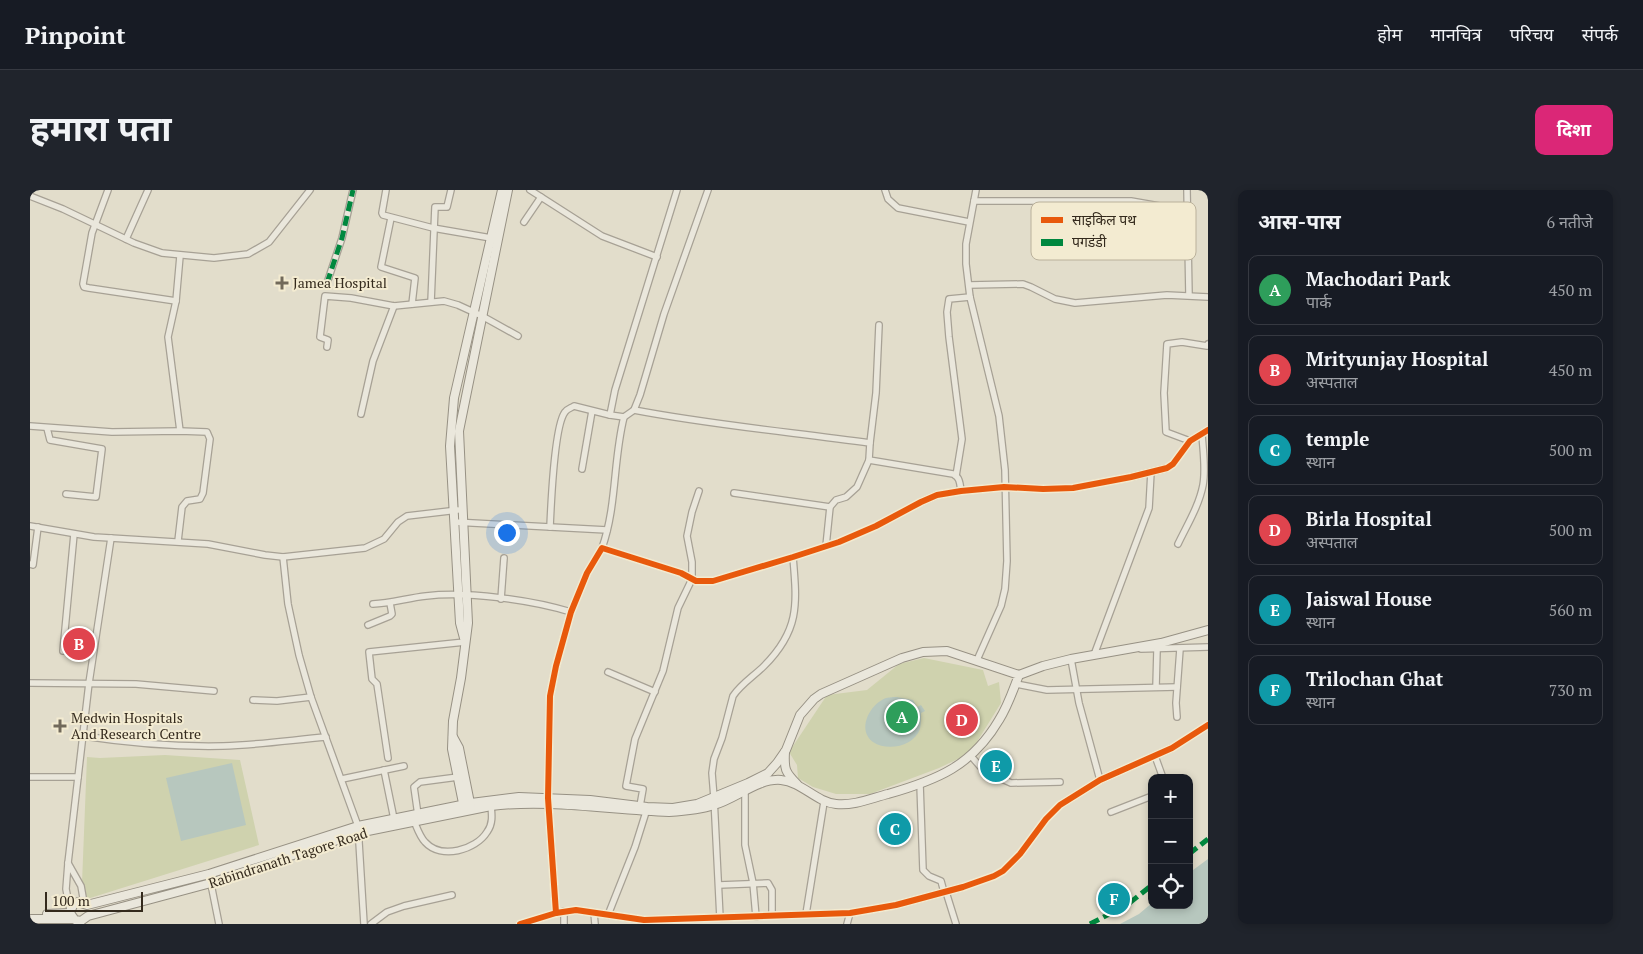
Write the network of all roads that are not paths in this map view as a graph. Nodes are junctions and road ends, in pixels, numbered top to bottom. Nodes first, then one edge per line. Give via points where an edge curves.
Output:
1 (41, 190) edge
2 (108, 190) edge
3 (148, 190) edge
4 (310, 190) edge
5 (354, 190) edge
6 (386, 190) edge
7 (450, 190) edge
8 (502, 190) edge
9 (508, 190) edge
10 (530, 190) edge
11 (677, 190) edge
12 (708, 190) edge
13 (885, 190) edge
14 (976, 190) edge
15 (30, 196) edge
16 (541, 197) junction
17 (41, 199) junction
18 (974, 201) junction
19 (1138, 202) edge
20 (391, 218) junction
21 (524, 222) dead end
22 (969, 222) junction
23 (95, 224) junction
24 (434, 228) junction
25 (491, 238) junction
26 (126, 239) junction
27 (180, 256) junction
28 (657, 257) junction
29 (1189, 260) edge
30 (327, 284) dead end
31 (969, 285) junction
32 (1189, 295) junction
33 (970, 297) junction
34 (1208, 297) edge
35 (176, 301) junction
36 (431, 302) junction
37 (412, 304) junction
38 (394, 306) junction
39 (474, 312) junction
40 (482, 316) junction
41 (879, 325) dead end
42 (518, 336) dead end
43 (1208, 344) edge
44 (327, 346) dead end
45 (634, 410) junction
46 (592, 411) junction
47 (361, 414) dead end
48 (610, 415) junction
49 (624, 417) junction
50 (30, 426) edge
51 (47, 428) junction
52 (1208, 430) edge
53 (180, 431) junction
54 (1202, 434) junction
55 (1190, 441) junction
56 (870, 443) junction
57 (869, 460) junction
58 (582, 469) dead end
59 (1151, 472) junction
60 (956, 476) junction
61 (1004, 487) junction
62 (699, 491) dead end
63 (961, 491) junction
64 (734, 493) dead end
65 (66, 494) dead end
66 (830, 507) junction
67 (464, 509) junction
68 (454, 510) junction
69 (454, 522) junction
70 (464, 522) junction
71 (30, 526) edge
72 (38, 527) junction
73 (550, 527) junction
74 (607, 530) junction
75 (74, 534) junction
76 (111, 538) junction
77 (178, 541) junction
78 (1178, 544) dead end
79 (826, 546) junction
80 (602, 548) junction
81 (284, 557) junction
82 (793, 557) junction
83 (504, 558) dead end
84 (30, 564) edge
85 (692, 579) junction
86 (463, 595) junction
87 (501, 599) junction
88 (390, 603) junction
89 (373, 604) dead end
90 (571, 612) junction
91 (368, 625) dead end
92 (1208, 630) edge
93 (465, 642) junction
94 (1208, 647) edge
95 (1134, 649) junction
96 (1180, 649) junction
97 (1157, 650) junction
98 (63, 651) dead end
99 (1094, 655) junction
100 (1072, 659) junction
101 (977, 660) junction
102 (608, 672) dead end
103 (1019, 675) junction
104 (30, 683) edge
105 (89, 683) junction
106 (1016, 684) junction
107 (1156, 687) junction
108 (1177, 687) junction
109 (1077, 689) junction
110 (214, 691) dead end
111 (655, 692) junction
112 (311, 697) junction
113 (253, 700) dead end
114 (1177, 716) dead end
115 (1208, 725) edge
116 (83, 736) junction
117 (452, 736) junction
118 (326, 737) junction
119 (786, 750) junction
120 (971, 756) junction
121 (1155, 756) junction
122 (388, 758) dead end
123 (404, 766) dead end
124 (384, 770) junction
125 (1162, 774) edge
126 (30, 777) edge
127 (78, 777) junction
128 (458, 777) junction
129 (342, 779) junction
130 (1100, 780) junction
131 (1060, 782) dead end
132 (920, 784) junction
133 (802, 788) junction
134 (746, 791) junction
135 (1148, 798) edge
136 (548, 801) junction
137 (715, 802) junction
138 (824, 802) junction
139 (491, 806) junction
140 (468, 807) junction
141 (643, 809) junction
142 (1111, 812) dead end
143 (416, 818) junction
144 (394, 819) junction
145 (358, 829) junction
146 (68, 863) junction
147 (209, 874) junction
148 (211, 883) junction
149 (753, 883) junction
150 (719, 885) junction
151 (945, 892) junction
152 (452, 895) dead end
153 (85, 904) junction
154 (564, 911) junction
155 (850, 912) junction
156 (556, 913) junction
157 (594, 913) junction
158 (30, 914) edge
159 (70, 914) junction
160 (806, 914) junction
161 (88, 916) junction
162 (608, 916) junction
163 (772, 916) junction
164 (756, 917) junction
165 (30, 918) edge
166 (720, 918) junction
167 (59, 919) edge
168 (635, 922) edge
169 (219, 924) edge
170 (364, 924) edge
171 (371, 924) edge
172 (520, 924) edge
173 (564, 924) edge
174 (594, 924) edge
175 (847, 924) edge
176 (956, 924) edge

1 - 17 street
2 - 23 street
3 - 26 street
4 - 27 street via 269,242 248,254 214,258
5 - 30 street
6 - 20 street via 382,214
7 - 24 street via 447,207 435,207
8 - 25 main road
9 - 40 main road
10 - 16 street
11 - 28 street
12 - 45 street
13 - 22 street via 888,199 898,208
14 - 18 street
15 - 17 street
16 - 21 street
16 - 28 street via 602,236
17 - 23 street
18 - 19 street
18 - 22 street
20 - 24 street
20 - 37 street via 381,267 415,278
22 - 31 street via 966,264
23 - 26 street
23 - 35 street via 82,281 84,287
24 - 25 street
24 - 36 street
25 - 39 main road
26 - 27 street via 162,253
27 - 35 street
28 - 48 street via 641,302
29 - 32 street
31 - 32 street via 1023,284 1055,299 1075,303
31 - 33 street
32 - 34 street
33 - 60 street via 949,299 947,312 961,428
33 - 61 street via 999,416
35 - 53 street via 168,337
36 - 37 street
36 - 39 street via 449,302
37 - 38 street
38 - 44 street via 325,296 320,337 328,340
38 - 47 street via 373,361
39 - 40 street
39 - 68 main road via 451,424
40 - 42 street
40 - 67 main road via 459,431
41 - 56 street
43 - 55 street via 1167,344 1166,432
45 - 49 street
45 - 56 street via 692,421
46 - 48 street
46 - 58 street
46 - 73 street via 574,406 562,418
48 - 49 street
49 - 74 street
50 - 51 street
51 - 53 street via 112,432
51 - 65 street via 50,440 102,449 96,497
52 - 54 street
53 - 77 street via 204,431 210,439 203,493 200,499 187,501 182,506
54 - 55 street
54 - 78 street via 1203,486
55 - 59 street via 1173,464
56 - 57 street
57 - 60 street
57 - 66 street via 857,486
59 - 61 street via 1073,488
59 - 99 street via 1149,508
60 - 63 street
61 - 63 street
61 - 101 street via 1005,589 1001,606
62 - 85 street via 687,536
63 - 79 street via 937,495 876,526
64 - 66 street
66 - 79 street
67 - 68 street
67 - 70 main road
68 - 69 main road
68 - 81 street via 407,516 384,539 365,548
69 - 70 street
69 - 86 main road
70 - 73 street
70 - 86 main road
71 - 72 street
72 - 75 street
72 - 84 street via 33,565
73 - 74 street
74 - 80 street
75 - 76 street
75 - 98 street
76 - 77 street
76 - 105 street
77 - 81 street
79 - 82 street
80 - 85 street
80 - 90 street via 587,572
81 - 112 street via 290,621
82 - 85 street via 718,579 702,582
82 - 137 street via 796,599 792,623 781,646 734,696 712,767
83 - 87 street
85 - 111 street via 678,608
86 - 87 street
86 - 88 street via 427,596
86 - 93 main road via 468,623
87 - 90 street via 549,605
88 - 89 street
88 - 91 street via 392,614
90 - 136 street via 550,696
92 - 95 main road
93 - 117 main road
93 - 122 street via 369,652
94 - 96 street
95 - 97 street
95 - 99 main road
96 - 97 street
96 - 108 street
97 - 107 street
99 - 100 main road
100 - 103 main road
100 - 109 street
101 - 103 main road, Rabindranath Tagore Road
101 - 119 main road, Rabindranath Tagore Road via 947,651 923,652 821,694 800,715
102 - 111 street
103 - 106 main road, Rabindranath Tagore Road
104 - 105 street
105 - 110 street
105 - 116 street
106 - 109 street via 1047,690
106 - 120 main road, Rabindranath Tagore Road via 1000,719
107 - 108 street
107 - 109 street
108 - 114 street
109 - 130 street
111 - 141 street via 635,738 626,786 643,789
112 - 113 street
112 - 118 street
115 - 121 street
116 - 118 street via 132,743 198,746
116 - 127 street
117 - 128 main road
117 - 140 main road via 459,748
118 - 129 street
119 - 133 main road via 784,766 787,775
119 - 137 main road, Rabindranath Tagore Road via 768,773
120 - 131 street via 984,771 1011,783
120 - 132 main road, Rabindranath Tagore Road
121 - 125 street
121 - 130 street
123 - 124 street
124 - 129 street
124 - 144 street
126 - 127 street
127 - 146 street
128 - 140 main road
128 - 143 street via 416,784
129 - 145 street
130 - 151 street via 1060,805 1046,818 1003,871
132 - 138 main road, Rabindranath Tagore Road via 847,804
132 - 151 street via 923,870 941,881
133 - 134 main road, Rabindranath Tagore Road via 781,780
133 - 138 main road, Rabindranath Tagore Road
134 - 137 main road, Rabindranath Tagore Road
134 - 149 street via 745,845
135 - 142 street
136 - 139 main road, Rabindranath Tagore Road
136 - 140 main road, Rabindranath Tagore Road via 520,797
136 - 141 main road, Rabindranath Tagore Road via 590,800
136 - 156 street
137 - 141 main road, Rabindranath Tagore Road
137 - 150 street
138 - 160 street
139 - 140 main road, Rabindranath Tagore Road
139 - 143 street via 492,820 487,832 473,845 451,852 426,843
140 - 143 main road, Rabindranath Tagore Road
141 - 162 street via 635,847
143 - 144 main road, Rabindranath Tagore Road
143 - 145 main road, Rabindranath Tagore Road
144 - 145 main road, Rabindranath Tagore Road
145 - 147 main road, Rabindranath Tagore Road
145 - 148 main road, Rabindranath Tagore Road
145 - 170 street
146 - 153 street via 81,886
146 - 159 street via 66,889
147 - 148 street
147 - 153 main road, Rabindranath Tagore Road
148 - 161 main road, Rabindranath Tagore Road
148 - 169 street
149 - 150 street
149 - 163 street via 770,885
149 - 164 street
150 - 166 street
151 - 155 street via 896,905
151 - 176 street
152 - 171 street via 387,912
153 - 159 main road, Rabindranath Tagore Road via 75,903
153 - 161 main road
154 - 156 street
154 - 157 street
154 - 173 street
155 - 160 street
155 - 175 street
156 - 172 street
157 - 162 street
157 - 174 street
158 - 167 main road
159 - 161 main road, Rabindranath Tagore Road via 81,921
159 - 167 main road
160 - 163 street
162 - 168 street
163 - 164 street
164 - 166 street
165 - 167 main road
166 - 168 street

